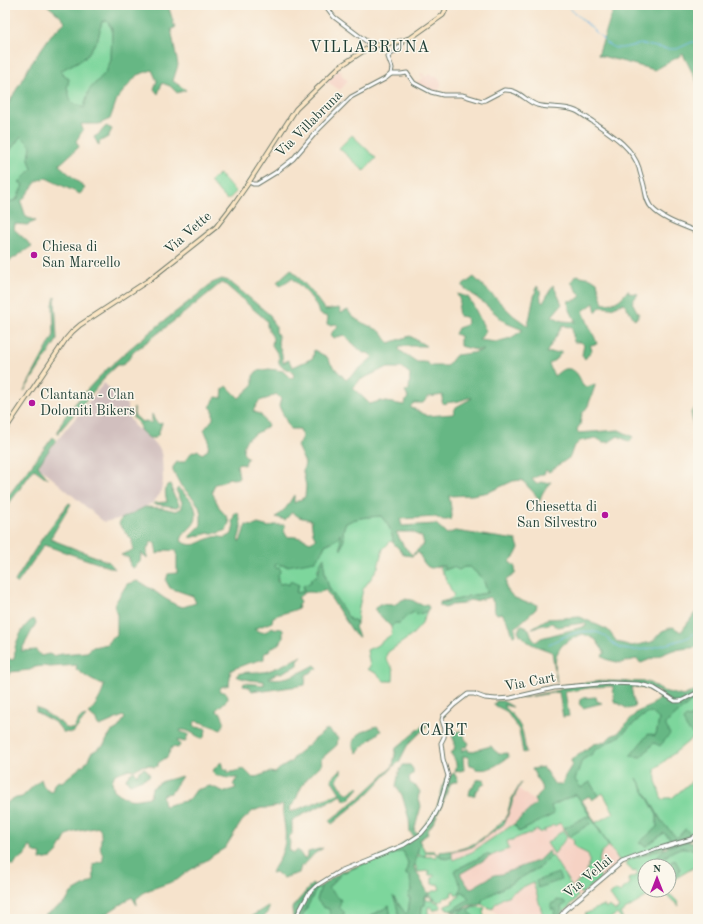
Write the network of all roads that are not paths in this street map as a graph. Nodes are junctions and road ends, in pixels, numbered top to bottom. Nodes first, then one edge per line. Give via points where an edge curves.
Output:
1 (325, 5) edge
2 (446, 5) edge
3 (402, 41) junction
4 (371, 46) junction
5 (391, 74) junction
6 (249, 182) junction
7 (698, 232) edge
8 (5, 430) edge
9 (698, 692) edge
10 (698, 834) edge
11 (295, 919) edge
12 (558, 919) edge

1 - 4 street via 334,17
2 - 3 main road, Via Vette via 441,17
3 - 4 main road, Via Vette
3 - 5 street via 400,47 388,57 392,68
4 - 6 main road, Via Vette via 339,67 296,109
5 - 6 street, Via Villabruna via 351,97 293,159 275,173 257,184
5 - 7 street via 407,73 418,85 440,95 462,95 482,101 504,90 514,91 535,104 575,111 613,136 631,153 644,183 648,202 653,209 669,220
6 - 8 main road, Via Vette via 216,227 149,280 72,332
9 - 11 street, Via Cart via 675,701 648,686 610,683 554,688 511,698 485,698 468,694 443,716 445,729 441,742 448,776 439,807 431,822 421,834 404,845 340,871 316,886 309,892
10 - 12 street, Via Vellai via 622,862 565,910

